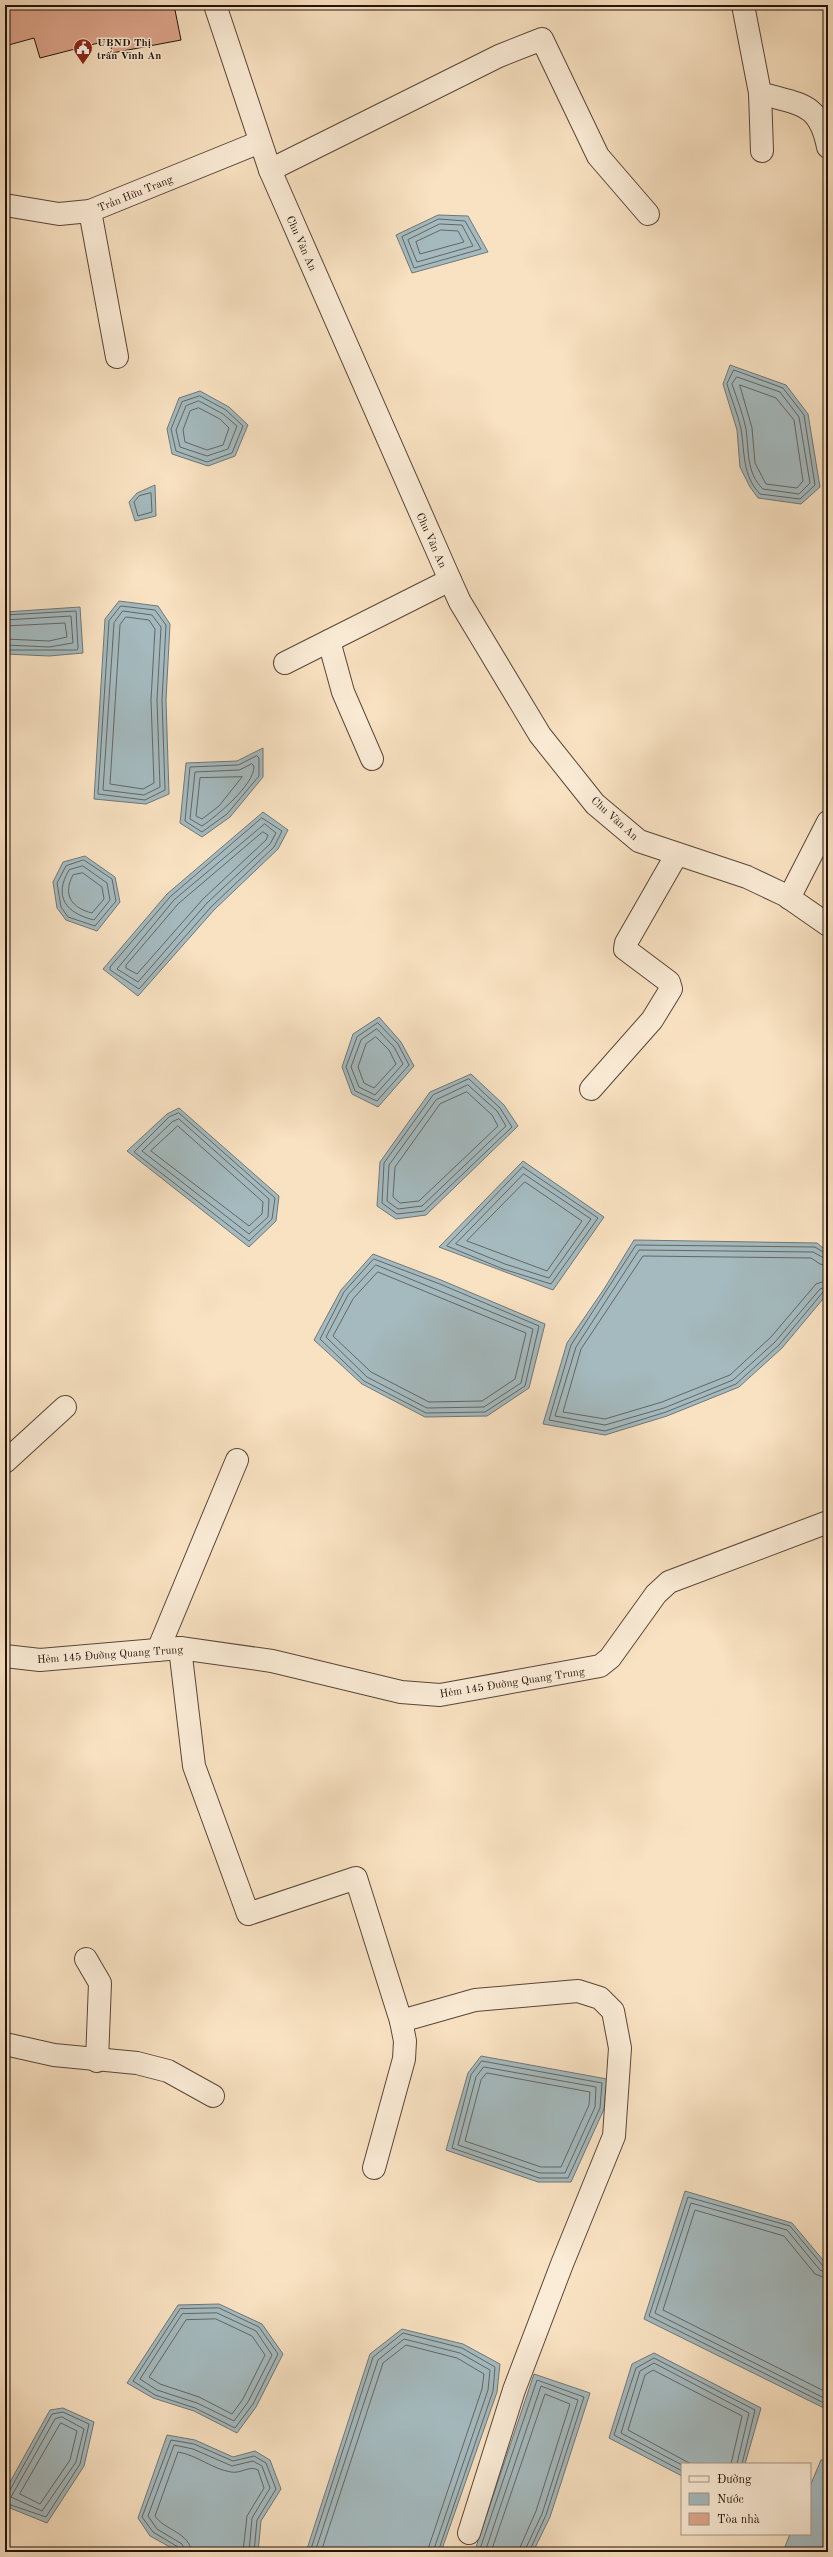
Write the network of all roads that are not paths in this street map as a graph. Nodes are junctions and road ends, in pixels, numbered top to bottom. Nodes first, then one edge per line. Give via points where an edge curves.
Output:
1 (215, 5) edge
2 (743, 5) edge
3 (760, 93) junction
4 (260, 142) junction
5 (828, 147) edge
6 (762, 151) dead end
7 (270, 170) junction
8 (5, 206) edge
9 (90, 211) junction
10 (648, 214) dead end
11 (117, 357) dead end
12 (450, 580) junction
13 (329, 641) junction
14 (285, 663) dead end
15 (372, 759) dead end
16 (828, 822) edge
17 (677, 854) junction
18 (790, 898) junction
19 (828, 925) edge
20 (591, 1089) dead end
21 (65, 1407) dead end
22 (238, 1460) dead end
23 (5, 1462) edge
24 (828, 1522) edge
25 (180, 1648) junction
26 (158, 1650) junction
27 (5, 1656) edge
28 (86, 1959) dead end
29 (401, 2021) junction
30 (5, 2044) edge
31 (98, 2061) junction
32 (213, 2096) dead end
33 (374, 2168) dead end
34 (469, 2533) dead end

1 - 4 street, Chu Văn An
2 - 3 street
3 - 5 street via 806,107 817,115 824,129
3 - 6 street
4 - 7 street, Chu Văn An
4 - 9 street, Trần Hữu Trang
7 - 10 street via 499,56 542,39 598,156
7 - 12 street, Chu Văn An
8 - 9 street, Trần Hữu Trang via 59,214
9 - 11 street
12 - 13 street
12 - 17 street, Chu Văn An via 460,602 540,735 595,804 639,841
13 - 14 street
13 - 15 street via 343,692
16 - 18 street
17 - 18 street, Chu Văn An via 747,877
17 - 20 street via 626,943 625,949 669,982 671,989 652,1020
18 - 19 street, Chu Văn An
21 - 23 street
22 - 26 street
24 - 25 street, Hẻm 145 Đường Quang Trung via 669,1582 656,1594 610,1658 591,1669 440,1695 401,1692 272,1661
25 - 26 street, Hẻm 145 Đường Quang Trung
25 - 29 street via 194,1766 248,1914 356,1878
26 - 27 street, Hẻm 145 Đường Quang Trung via 40,1660
28 - 31 street via 100,1983
29 - 33 street via 405,2041 404,2059
29 - 34 street via 475,2000 578,1991 600,1998 613,2011 620,2048 614,2136 514,2390
30 - 31 street via 54,2055
31 - 32 street via 137,2063 168,2071

